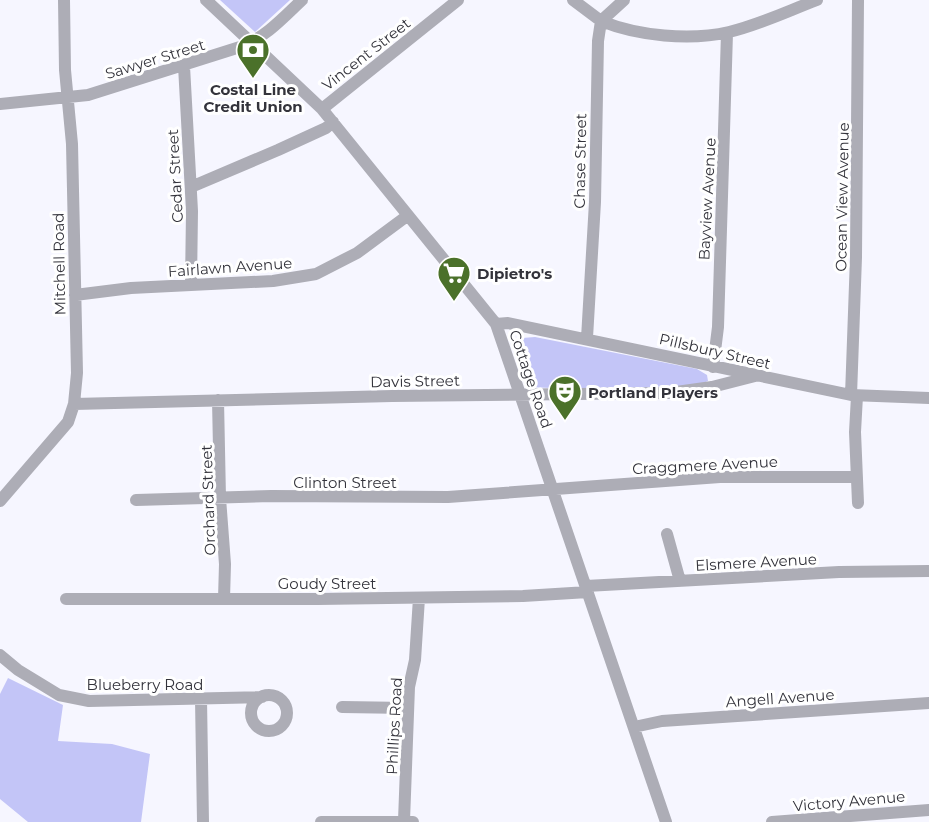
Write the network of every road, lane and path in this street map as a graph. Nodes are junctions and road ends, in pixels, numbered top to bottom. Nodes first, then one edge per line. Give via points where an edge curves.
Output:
1 (64, 0) edge
2 (206, 0) edge
3 (302, 0) edge
4 (458, 0) edge
5 (573, 0) edge
6 (624, 0) edge
7 (817, 0) edge
8 (858, 0) edge
9 (601, 21) junction
10 (727, 33) junction
11 (252, 43) junction
12 (184, 66) junction
13 (69, 97) junction
14 (0, 104) edge
15 (322, 109) junction
16 (333, 122) junction
17 (191, 187) junction
18 (407, 216) junction
19 (191, 284) junction
20 (75, 295) junction
21 (496, 324) junction
22 (587, 338) junction
23 (713, 367) junction
24 (755, 376) junction
25 (522, 395) junction
26 (854, 395) junction
27 (929, 398) edge
28 (218, 400) junction
29 (74, 404) junction
30 (857, 477) junction
31 (553, 490) junction
32 (220, 498) junction
33 (136, 500) dead end
34 (0, 501) edge
35 (858, 503) dead end
36 (667, 534) dead end
37 (929, 571) edge
38 (680, 581) junction
39 (587, 589) junction
40 (419, 597) junction
41 (66, 599) dead end
42 (224, 599) junction
43 (0, 655) edge
44 (262, 697) junction
45 (230, 698) junction
46 (201, 699) junction
47 (929, 704) edge
48 (342, 707) dead end
49 (408, 708) junction
50 (251, 716) junction
51 (634, 727) junction
52 (929, 810) edge
53 (404, 821) edge
54 (203, 822) edge
55 (321, 822) edge
56 (413, 822) edge
57 (664, 822) edge
58 (772, 822) edge

1 - 13 street, Mitchell Road
2 - 11 street, Cottage Road
3 - 11 street, Sawyer Street
4 - 15 street, Vincent Street
5 - 9 street
6 - 9 street
7 - 10 street
8 - 26 street, Ocean View Avenue
9 - 10 street via 634,32
9 - 22 street, Chase Street
10 - 23 street, Bayview Avenue via 718,327
11 - 12 street, Sawyer Street
11 - 15 street, Cottage Road
12 - 13 street, Sawyer Street
12 - 17 street, Cedar Street
13 - 14 street, Sawyer Street
13 - 20 street, Mitchell Road
15 - 16 street, Cottage Road
16 - 17 street
16 - 18 street, Cottage Road
17 - 19 street, Cedar Street
18 - 19 street, Fairlawn Avenue via 337,266 315,274 273,281
18 - 21 street, Cottage Road
19 - 20 street, Fairlawn Avenue
20 - 29 street, Mitchell Road
21 - 22 street, Pillsbury Street
21 - 25 street, Cottage Road
22 - 23 street, Pillsbury Street
23 - 24 street, Pillsbury Street
24 - 25 street, Davis Street via 669,393
24 - 26 street, Pillsbury Street
25 - 28 street, Davis Street
25 - 31 street, Cottage Road
26 - 27 street, Pillsbury Street
26 - 30 street, Ocean View Avenue
28 - 29 street, Davis Street
28 - 32 street, Orchard Street
29 - 34 street, Mitchell Road via 61,432
30 - 31 street, Craggmere Avenue via 720,477
30 - 35 street, Ocean View Avenue
31 - 32 street, Clinton Street via 448,497
31 - 39 street, Cottage Road
32 - 33 street, Clinton Street
32 - 42 street, Orchard Street
36 - 38 street
37 - 38 street, Elsmere Avenue
38 - 39 street, Elsmere Avenue via 596,583
39 - 40 street, Goudy Street
39 - 51 street, Cottage Road
40 - 42 street, Goudy Street
40 - 49 street, Phillips Road
41 - 42 street, Goudy Street
43 - 46 street, Blueberry Road via 59,695 89,701
44 - 45 street, Blueberry Road
44 - 50 street via 254,704
44 - 50 street via 273,696 282,702 286,712 283,723 274,730 262,730
45 - 46 street, Blueberry Road
45 - 50 street
46 - 54 street
47 - 51 street, Angell Avenue via 662,721
48 - 49 street
49 - 53 street, Phillips Road
51 - 57 street, Cottage Road
52 - 58 street, Victory Avenue
53 - 55 street
53 - 56 street

